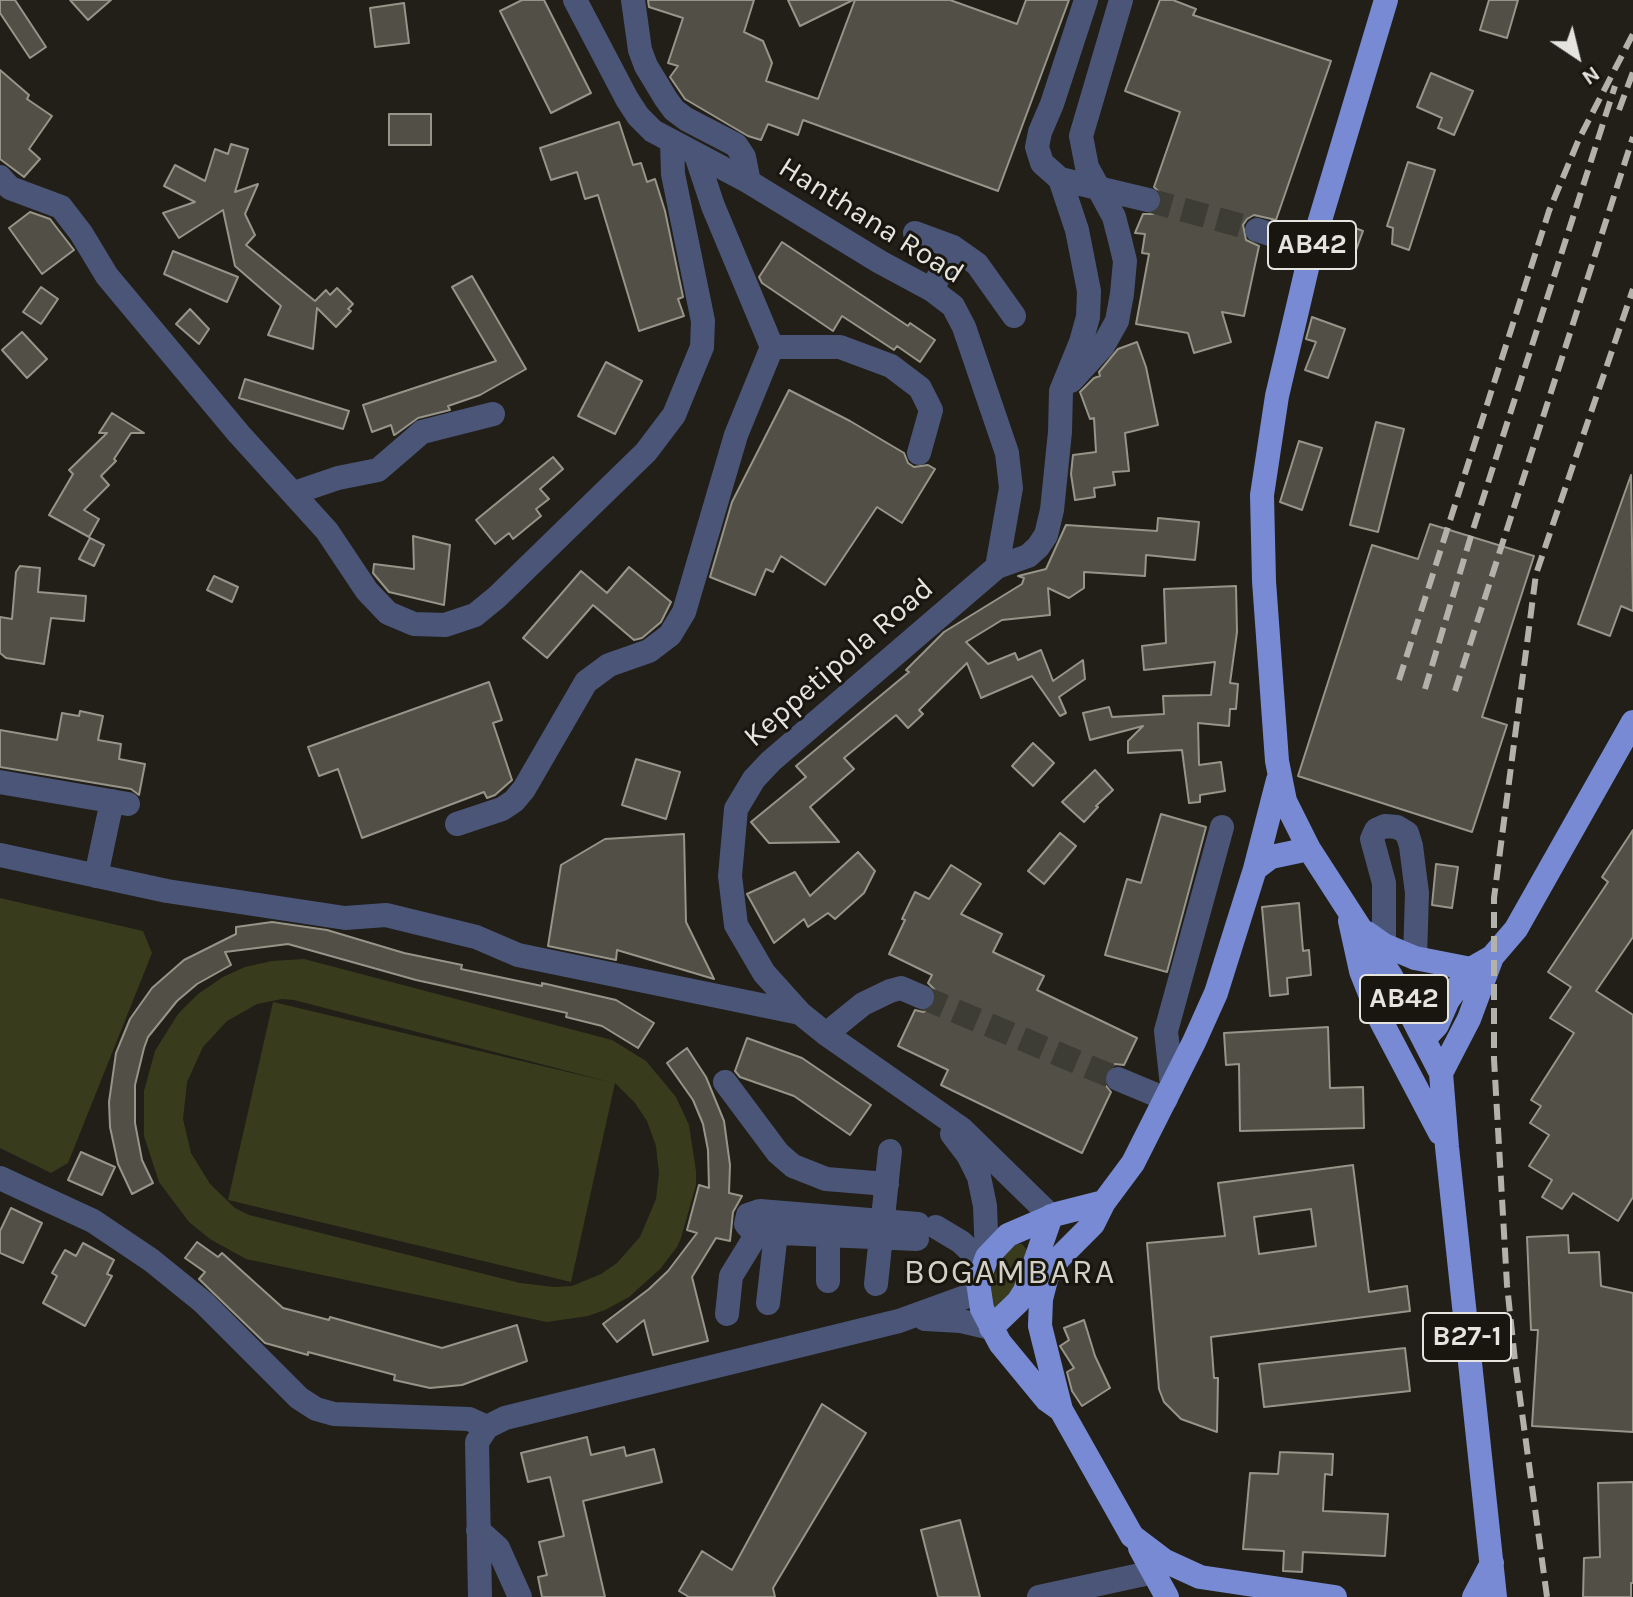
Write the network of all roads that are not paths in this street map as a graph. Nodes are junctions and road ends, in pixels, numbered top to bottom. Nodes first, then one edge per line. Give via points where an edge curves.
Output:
1 (575, 0) edge
2 (633, 0) edge
3 (1086, 0) edge
4 (1121, 0) edge
5 (1386, 0) edge
6 (672, 142) junction
7 (696, 155) junction
8 (0, 177) edge
9 (1060, 179) junction
10 (749, 182) junction
11 (1099, 190) junction
12 (1148, 200) tunnel mouth
13 (1257, 230) tunnel mouth
14 (915, 233) dead end
15 (953, 247) junction
16 (1312, 247) junction
17 (932, 290) junction
18 (1014, 316) dead end
19 (772, 347) junction
20 (1061, 391) junction
21 (493, 414) dead end
22 (919, 453) dead end
23 (294, 493) junction
24 (997, 567) junction
25 (1633, 722) edge
26 (1279, 777) junction
27 (0, 782) edge
28 (457, 824) dead end
29 (1222, 827) dead end
30 (1309, 849) junction
31 (0, 855) edge
32 (1255, 869) junction
33 (96, 876) junction
34 (1347, 907) junction
35 (1362, 929) junction
36 (1384, 945) junction
37 (1415, 958) junction
38 (1482, 963) junction
39 (922, 997) tunnel mouth
40 (800, 1013) junction
41 (826, 1034) junction
42 (1425, 1038) junction
43 (1441, 1073) junction
44 (1118, 1079) tunnel mouth
45 (725, 1082) dead end
46 (1169, 1092) junction
47 (934, 1110) junction
48 (1447, 1147) junction
49 (890, 1151) dead end
50 (0, 1178) edge
51 (887, 1184) junction
52 (1104, 1202) junction
53 (1051, 1216) junction
54 (828, 1225) junction
55 (882, 1228) junction
56 (767, 1232) junction
57 (986, 1261) junction
58 (828, 1281) dead end
59 (876, 1284) dead end
60 (979, 1292) junction
61 (768, 1303) dead end
62 (727, 1314) dead end
63 (899, 1321) junction
64 (991, 1328) junction
65 (1061, 1410) junction
66 (487, 1427) junction
67 (478, 1530) junction
68 (1132, 1536) junction
69 (1492, 1563) junction
70 (1154, 1572) junction
71 (480, 1597) edge
72 (520, 1597) edge
73 (1039, 1597) edge
74 (1167, 1597) edge
75 (1335, 1597) edge
76 (1474, 1597) edge
77 (1495, 1597) edge

1 - 6 street, Hanthana Road via 638,116
2 - 10 street via 640,50 666,99 686,119 736,145
3 - 9 street via 1037,147 1042,163
4 - 11 street via 1081,136 1087,167
5 - 16 main road, AB42
6 - 7 street, Hanthana Road
6 - 23 street via 673,174 703,321 694,371 674,415 646,452 497,597 475,615 445,625 414,624 388,613
7 - 10 street, Hanthana Road
7 - 19 street
8 - 23 street via 10,188 61,207 107,276
9 - 11 street
9 - 20 street via 1089,291 1081,342
10 - 17 street, Hanthana Road
11 - 12 street
11 - 20 street via 1114,217 1125,261 1117,321 1103,346
13 - 16 street
14 - 15 street
15 - 17 street
15 - 18 street via 977,264
16 - 26 main road, AB42 via 1277,396 1262,495
17 - 24 street, Hanthana Road via 953,306 964,327 1007,453 1011,488
19 - 22 street via 840,347 891,366 920,388 931,410
19 - 28 street via 736,435 684,612 670,635 586,682 514,801
20 - 24 street, Keppetipola Road via 1046,535 1028,556
21 - 23 street via 434,427 378,470
24 - 40 street, Keppetipola Road via 771,761 736,809 730,876 736,925 764,973
25 - 38 main road via 1526,913 1505,944
26 - 30 main road, AB42
26 - 32 main road
27 - 33 street via 120,803
29 - 46 street via 1166,1031
30 - 32 main road via 1271,857
30 - 34 main road, AB42
31 - 33 street
32 - 46 main road via 1216,993
33 - 40 street via 345,918 386,915 476,937 518,955
34 - 35 main road, AB42
34 - 48 main road via 1361,971 1380,1019
35 - 36 main road, AB42
35 - 42 main road, AB42
36 - 37 main road, AB42
36 - 37 street via 1384,883 1372,839 1385,826 1407,833 1414,861
37 - 38 main road, AB42
38 - 42 main road via 1448,1000
38 - 43 main road via 1469,1019
39 - 41 street via 901,988 890,991 863,1004
40 - 41 street, Keppetipola Road
41 - 47 street, Keppetipola Road
42 - 43 main road, AB42
43 - 48 main road, B27-1
44 - 46 street
45 - 51 street via 793,1166 826,1179
46 - 52 main road via 1133,1163
47 - 53 street, Keppetipola Road via 962,1129
47 - 57 street, Keppetipola Road via 979,1177
48 - 69 main road, B27-1
49 - 51 street
50 - 66 street via 93,1221 151,1260 316,1409 469,1419
51 - 55 street
52 - 53 main road
52 - 65 main road via 1093,1224 1053,1265 1044,1286 1041,1337
53 - 57 main road via 1008,1235
53 - 64 main road via 1025,1291
54 - 55 street
54 - 56 street
54 - 56 street via 748,1215 746,1224 752,1231
54 - 58 street
55 - 57 street via 961,1242
55 - 59 street
56 - 61 street
56 - 62 street via 731,1276
57 - 60 main road
60 - 63 street
60 - 64 main road
63 - 64 street via 948,1319
63 - 66 street via 505,1418
64 - 65 main road via 1047,1400
65 - 68 main road
66 - 67 street via 477,1442
67 - 71 street
67 - 72 street via 498,1548
68 - 70 main road
68 - 75 main road via 1165,1561 1200,1577
69 - 76 main road
69 - 77 main road, B27-1
70 - 73 street
70 - 74 main road

